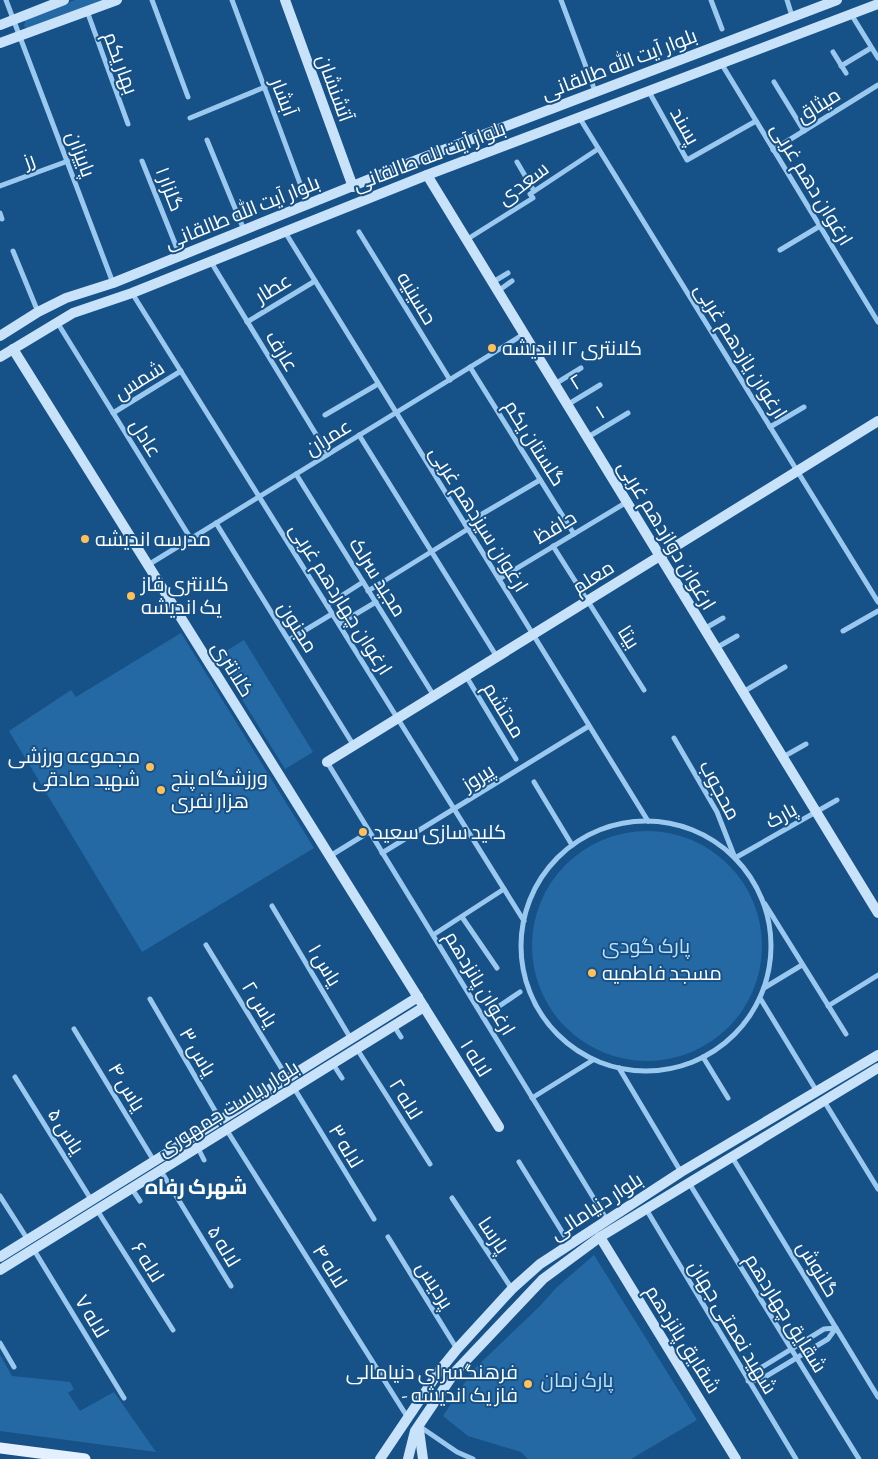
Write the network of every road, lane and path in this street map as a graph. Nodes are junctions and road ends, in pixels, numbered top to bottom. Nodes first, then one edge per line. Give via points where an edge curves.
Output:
1 (6, 0) edge
2 (64, 0) edge
3 (117, 0) edge
4 (152, 0) edge
5 (232, 0) edge
6 (285, 0) edge
7 (561, 0) edge
8 (711, 0) edge
9 (787, 0) edge
10 (837, 0) edge
11 (878, 4) edge
12 (86, 11) junction
13 (850, 14) junction
14 (792, 16) junction
15 (14, 20) junction
16 (0, 24) edge
17 (722, 29) dead end
18 (19, 36) junction
19 (740, 36) junction
20 (0, 43) edge
21 (871, 48) junction
22 (833, 52) dead end
23 (746, 54) junction
24 (878, 58) edge
25 (720, 63) junction
26 (841, 66) junction
27 (846, 73) dead end
28 (774, 82) dead end
29 (878, 85) edge
30 (264, 87) junction
31 (648, 90) junction
32 (595, 91) junction
33 (188, 97) dead end
34 (578, 117) junction
35 (190, 118) dead end
36 (756, 121) junction
37 (128, 124) dead end
38 (804, 131) junction
39 (207, 140) dead end
40 (598, 149) junction
41 (773, 150) junction
42 (68, 161) junction
43 (142, 161) dead end
44 (516, 162) dead end
45 (427, 175) junction
46 (0, 186) edge
47 (352, 188) junction
48 (534, 191) junction
49 (325, 198) junction
50 (308, 205) junction
51 (0, 213) edge
52 (332, 213) junction
53 (2, 219) dead end
54 (820, 226) junction
55 (244, 231) junction
56 (285, 232) junction
57 (359, 232) dead end
58 (466, 240) junction
59 (780, 250) dead end
60 (13, 251) dead end
61 (180, 256) junction
62 (211, 262) junction
63 (508, 273) dead end
64 (315, 280) junction
65 (512, 281) dead end
66 (112, 283) junction
67 (495, 287) junction
68 (132, 293) junction
69 (38, 312) junction
70 (57, 322) junction
71 (246, 322) junction
72 (878, 322) edge
73 (524, 334) junction
74 (0, 336) edge
75 (13, 349) junction
76 (0, 357) edge
77 (470, 367) junction
78 (581, 368) dead end
79 (181, 371) junction
80 (450, 380) junction
81 (378, 384) junction
82 (554, 384) junction
83 (600, 385) dead end
84 (567, 405) junction
85 (804, 407) dead end
86 (396, 412) junction
87 (628, 412) dead end
88 (113, 413) junction
89 (325, 415) dead end
90 (878, 421) edge
91 (770, 427) junction
92 (359, 435) junction
93 (587, 438) junction
94 (328, 454) junction
95 (797, 471) junction
96 (296, 474) junction
97 (540, 480) junction
98 (259, 496) junction
99 (627, 502) junction
100 (216, 523) junction
101 (466, 526) junction
102 (574, 534) junction
103 (191, 538) junction
104 (553, 546) junction
105 (431, 551) junction
106 (660, 556) junction
107 (148, 565) junction
108 (499, 579) junction
109 (363, 582) junction
110 (368, 590) junction
111 (588, 601) junction
112 (376, 602) junction
113 (878, 602) edge
114 (326, 604) junction
115 (878, 610) edge
116 (332, 614) junction
117 (723, 618) dead end
118 (339, 624) junction
119 (704, 629) junction
120 (843, 631) dead end
121 (533, 635) junction
122 (736, 636) dead end
123 (289, 640) junction
124 (716, 648) junction
125 (497, 657) junction
126 (785, 667) dead end
127 (466, 676) junction
128 (644, 690) dead end
129 (743, 692) junction
130 (434, 696) junction
131 (398, 719) junction
132 (590, 726) junction
133 (674, 738) dead end
134 (806, 744) dead end
135 (354, 746) junction
136 (783, 757) junction
137 (516, 759) dead end
138 (327, 762) joint
139 (534, 782) dead end
140 (837, 800) dead end
141 (454, 809) junction
142 (817, 812) junction
143 (648, 821) junction
144 (369, 832) junction
145 (572, 845) junction
146 (382, 853) junction
147 (330, 856) junction
148 (735, 858) junction
149 (504, 889) junction
150 (761, 897) junction
151 (272, 906) dead end
152 (878, 913) edge
153 (462, 917) junction
154 (524, 921) junction
155 (433, 936) junction
156 (206, 944) dead end
157 (802, 964) junction
158 (497, 968) dead end
159 (878, 975) edge
160 (764, 988) junction
161 (520, 992) dead end
162 (418, 997) junction
163 (760, 998) junction
164 (150, 999) dead end
165 (828, 1006) junction
166 (424, 1007) junction
167 (483, 1017) junction
168 (394, 1026) junction
169 (74, 1029) dead end
170 (846, 1034) dead end
171 (401, 1037) dead end
172 (351, 1039) junction
173 (357, 1049) junction
174 (878, 1055) edge
175 (703, 1057) junction
176 (593, 1060) junction
177 (333, 1064) junction
178 (619, 1068) junction
179 (878, 1068) edge
180 (15, 1077) dead end
181 (288, 1078) junction
182 (342, 1078) dead end
183 (294, 1088) junction
184 (816, 1090) junction
185 (532, 1098) junction
186 (728, 1098) dead end
187 (823, 1100) junction
188 (230, 1114) junction
189 (221, 1120) junction
190 (237, 1124) junction
191 (499, 1127) dead end
192 (207, 1129) junction
193 (227, 1130) junction
194 (212, 1139) junction
195 (198, 1148) junction
196 (732, 1157) junction
197 (204, 1160) dead end
198 (154, 1161) junction
199 (520, 1162) dead end
200 (430, 1164) dead end
201 (160, 1171) junction
202 (681, 1172) junction
203 (688, 1183) junction
204 (132, 1189) junction
205 (878, 1189) edge
206 (0, 1196) edge
207 (452, 1198) dead end
208 (92, 1200) junction
209 (140, 1201) dead end
210 (646, 1209) junction
211 (97, 1210) junction
212 (374, 1219) dead end
213 (607, 1220) junction
214 (600, 1237) junction
215 (388, 1238) dead end
216 (28, 1240) junction
217 (569, 1243) junction
218 (34, 1250) junction
219 (0, 1257) edge
220 (0, 1270) edge
221 (231, 1286) dead end
222 (512, 1289) junction
223 (836, 1328) junction
224 (173, 1330) dead end
225 (0, 1343) edge
226 (457, 1349) junction
227 (790, 1350) junction
228 (796, 1358) junction
229 (14, 1367) dead end
230 (748, 1381) junction
231 (878, 1397) edge
232 (124, 1398) dead end
233 (408, 1418) junction
234 (418, 1426) junction
235 (0, 1448) edge
236 (388, 1454) edge
237 (84, 1459) edge
238 (380, 1459) edge
239 (408, 1459) edge
240 (423, 1459) edge
241 (473, 1459) edge
242 (736, 1459) edge
243 (796, 1459) edge
244 (859, 1459) edge

1 - 15 street, پاییزان
2 - 15 street
3 - 12 street
4 - 33 street
5 - 30 street, آبشار
6 - 47 street, آتشنشان
7 - 32 street
8 - 17 street
9 - 14 street
10 - 14 street, بلوار آیت الله طالقانی
11 - 13 street, بلوار آیت لله طالقانی
12 - 18 street
12 - 37 street, بهار یکم
13 - 21 street
13 - 23 street, بلوار آیت لله طالقانی
14 - 19 street, بلوار آیت الله طالقانی
15 - 16 street
15 - 18 street, پاییزان
18 - 20 street
18 - 42 street, پاییزان
19 - 23 street
19 - 32 street, بلوار آیت الله طالقانی
21 - 24 street
21 - 26 street
22 - 26 street
23 - 25 street, بلوار آیت لله طالقانی
25 - 31 street, بلوار آیت لله طالقانی
25 - 36 street, ارغوان دهم غربی
26 - 27 street
28 - 38 street
29 - 38 street, میثاق
30 - 35 street
30 - 50 street, آبشار
31 - 34 street, بلوار آیت لله طالقانی
31 - 36 street, پسند via 687,160
32 - 47 street, بلوار آیت الله طالقانی
34 - 40 street, ارغوان یازدهم غربی
34 - 45 street, بلوار آیت لله طالقانی
36 - 41 street, ارغوان دهم غربی
38 - 41 street, میثاق
39 - 55 street
40 - 48 street, سعدی
40 - 91 street, ارغوان یازدهم غربی
41 - 54 street, ارغوان دهم غربی
42 - 46 street, رز
42 - 66 street, پاییزان
43 - 61 street, گلزار ۱
44 - 48 street
45 - 52 street, بلوار آیت لله طالقانی
45 - 58 street, ارغوان دوازدهم غربی
47 - 49 street, بلوار آیت الله طالقانی
48 - 58 street, سعدی via 530,194 533,198
49 - 50 street, بلوار آیت الله طالقانی
49 - 52 street
50 - 55 street, بلوار آیت الله طالقانی
51 - 53 street
52 - 56 street, بلوار آیت لله طالقانی
54 - 59 street
54 - 72 street, ارغوان دهم غربی
55 - 61 street, بلوار آیت الله طالقانی
56 - 62 street, بلوار آیت لله طالقانی
56 - 64 street, ارغوان سیزدهم غربی
57 - 80 street, حسینیه
58 - 67 street, ارغوان دوازدهم غربی
60 - 69 street
61 - 66 street, بلوار آیت الله طالقانی
62 - 68 street, بلوار آیت لله طالقانی
62 - 71 street, عارف
63 - 67 street
64 - 71 street, عطار
64 - 81 street, ارغوان سیزدهم غربی
65 - 67 street
66 - 69 street, بلوار آیت الله طالقانی via 66,298
67 - 73 street, ارغوان دوازدهم غربی
68 - 70 street, بلوار آیت لله طالقانی via 73,313
68 - 79 street, ارغوان چهاردهم غربی
69 - 74 street, بلوار آیت الله طالقانی
70 - 75 street, بلوار آیت لله طالقانی
70 - 88 street, عادل
71 - 94 street, عارف
73 - 77 street, عمران
73 - 82 street, ارغوان دوازدهم غربی
75 - 76 street, بلوار آیت لله طالقانی
75 - 107 street, کلانتری
77 - 80 street, عمران
77 - 97 street, گلستان یکم
78 - 82 street
79 - 88 street, شمس
79 - 98 street, ارغوان چهاردهم غربی
80 - 86 street, عمران
81 - 86 street, ارغوان سیزدهم غربی
81 - 89 street
82 - 84 street, ارغوان دوازدهم غربی
83 - 84 street, ۲
84 - 93 street, ارغوان دوازدهم غربی
85 - 91 street
86 - 92 street, عمران
86 - 101 street, ارغوان سیزدهم غربی
87 - 93 street, ۱
88 - 103 street, عادل
90 - 95 street, معلم
91 - 95 street, ارغوان یازدهم غربی
92 - 94 street, عمران
92 - 105 street
93 - 99 street, ارغوان دوازدهم غربی
94 - 96 street, عمران
95 - 106 street, معلم
95 - 113 street, ارغوان یازدهم غربی
96 - 98 street, عمران
96 - 109 street, مجید سرلک
97 - 101 street
97 - 102 street, گلستان یکم
98 - 100 street, عمران
98 - 114 street, ارغوان چهاردهم غربی
99 - 102 street, حافظ
99 - 106 street, ارغوان دوازدهم غربی
100 - 103 street, عمران
100 - 123 street, مجنون
101 - 105 street
101 - 108 street, ارغوان سیزدهم غربی
102 - 104 street, حافظ
103 - 107 street, عمران
104 - 108 street, حافظ
104 - 111 street, بیتا
105 - 110 street
105 - 125 street
106 - 111 street, معلم
106 - 119 street, ارغوان دوازدهم غربی
107 - 147 street, کلانتری
108 - 121 street, ارغوان سیزدهم غربی
109 - 110 street, مجید سرلک
109 - 114 street
110 - 112 street, مجید سرلک
111 - 121 street, معلم
111 - 128 street, بیتا
112 - 118 street
112 - 130 street, مجید سرلک
114 - 116 street, ارغوان چهاردهم غربی
115 - 120 street
116 - 118 street, ارغوان چهاردهم غربی
116 - 123 street
117 - 119 street
118 - 131 street, ارغوان چهاردهم غربی
119 - 124 street, ارغوان دوازدهم غربی
121 - 125 street, معلم
121 - 132 street, ارغوان سیزدهم غربی
122 - 124 street
123 - 135 street, مجنون
124 - 129 street, ارغوان دوازدهم غربی
125 - 127 street, معلم
126 - 129 street
127 - 130 street, معلم
127 - 137 street, محتشم
129 - 136 street, ارغوان دوازدهم غربی
130 - 131 street, معلم
131 - 135 street, معلم
131 - 141 street, ارغوان چهاردهم غربی
132 - 141 street, پیروز
132 - 143 street, ارغوان سیزدهم غربی
133 - 148 street, محجوب via 717,812
134 - 136 street
135 - 138 street, معلم
136 - 142 street, ارغوان دوازدهم غربی
138 - 144 street, ارغوان پانزدهم
139 - 145 street
140 - 142 street, پارک
141 - 146 street, پیروز
141 - 149 street, ارغوان چهاردهم غربی
142 - 148 street, پارک
142 - 152 street, ارغوان دوازدهم غربی
143 - 145 street via 608,827
143 - 148 street via 672,823 695,831 716,842
144 - 146 street, ارغوان پانزدهم
144 - 147 street
145 - 154 street via 541,878 530,899
146 - 155 street, ارغوان پانزدهم
147 - 162 street, کلانتری
148 - 150 street
149 - 153 street
149 - 154 street, ارغوان چهاردهم غربی
150 - 157 street
150 - 160 street via 771,943 770,966
151 - 172 street, یاس ۱
153 - 155 street
153 - 158 street
154 - 176 street via 521,943 523,966 537,1006 560,1036
155 - 167 street, ارغوان پانزدهم
156 - 181 street, یاس ۲
157 - 160 street
157 - 165 street
159 - 165 street
160 - 163 street
161 - 167 street
162 - 166 street, کلانتری
162 - 172 street, بلوار ریاست جمهوری
163 - 175 street via 736,1032
163 - 184 street
164 - 189 street, یاس ۳
165 - 170 street
166 - 168 street, بلوار ریاست جمهوری
166 - 191 street, لاله ۱
167 - 185 street, ارغوان پانزدهم
168 - 171 street
168 - 173 street, بلوار ریاست جمهوری
169 - 198 street, یاس ۴
172 - 181 street, بلوار ریاست جمهوری
173 - 177 street, بلوار ریاست جمهوری
173 - 200 street, لاله ۲
174 - 184 street, بلوار دنیامالی
175 - 178 street via 662,1070
175 - 186 street
176 - 178 street
176 - 185 street
177 - 182 street
177 - 183 street, بلوار ریاست جمهوری
178 - 202 street
179 - 187 street, بلوار دنیامالی
180 - 208 street, یاس ۵
181 - 188 street, بلوار ریاست جمهوری
183 - 190 street, بلوار ریاست جمهوری
183 - 212 street, لاله ۳
184 - 202 street, بلوار دنیامالی
185 - 213 street, ارغوان پانزدهم
187 - 196 street, بلوار دنیامالی
187 - 205 street
188 - 189 street, بلوار ریاست جمهوری
188 - 190 street via 231,1125
189 - 192 street, بلوار ریاست جمهوری
189 - 193 street, یاس ۳
190 - 193 street, بلوار ریاست جمهوری
192 - 194 street via 216,1131
192 - 198 street, بلوار ریاست جمهوری
193 - 194 street, بلوار ریاست جمهوری
193 - 233 street, لاله ۴
194 - 195 street, بلوار ریاست جمهوری
195 - 197 street
195 - 201 street, بلوار ریاست جمهوری
196 - 203 street, بلوار دنیامالی
196 - 223 street, گلنوش
198 - 208 street, بلوار ریاست جمهوری
199 - 217 street
201 - 204 street, بلوار ریاست جمهوری
201 - 221 street, لاله ۵
202 - 213 street, بلوار دنیامالی
203 - 210 street, بلوار دنیامالی
203 - 227 street, شقایق چهاردهم
204 - 209 street
204 - 211 street, بلوار ریاست جمهوری
206 - 216 street
207 - 222 street, پارسا
208 - 216 street, بلوار ریاست جمهوری
210 - 214 street, بلوار دنیامالی
210 - 230 street, شهید نعمتی جهان
211 - 218 street, بلوار ریاست جمهوری
211 - 224 street, لاله ۶
213 - 217 street, بلوار دنیامالی
214 - 234 street, بلوار دنیامالی via 543,1279 514,1308 455,1372
214 - 242 street, شقایق پانزدهم
215 - 226 street, پردیس
216 - 219 street, بلوار ریاست جمهوری
217 - 222 street, بلوار دنیامالی
218 - 220 street, بلوار ریاست جمهوری
218 - 232 street, لاله ۷
222 - 226 street, بلوار دنیامالی
223 - 227 street via 824,1330
223 - 228 street via 828,1339
223 - 231 street, گلنوش
225 - 229 street
226 - 233 street, بلوار دنیامالی
227 - 228 street, شقایق چهاردهم
227 - 230 street via 754,1372
228 - 230 street via 760,1380
228 - 244 street, شقایق چهاردهم
230 - 243 street, شهید نعمتی جهان
233 - 236 street, بلوار دنیامالی
234 - 239 street, بلوار دنیامالی
234 - 240 street
234 - 241 street
235 - 237 main road
236 - 238 street, بلوار دنیامالی

